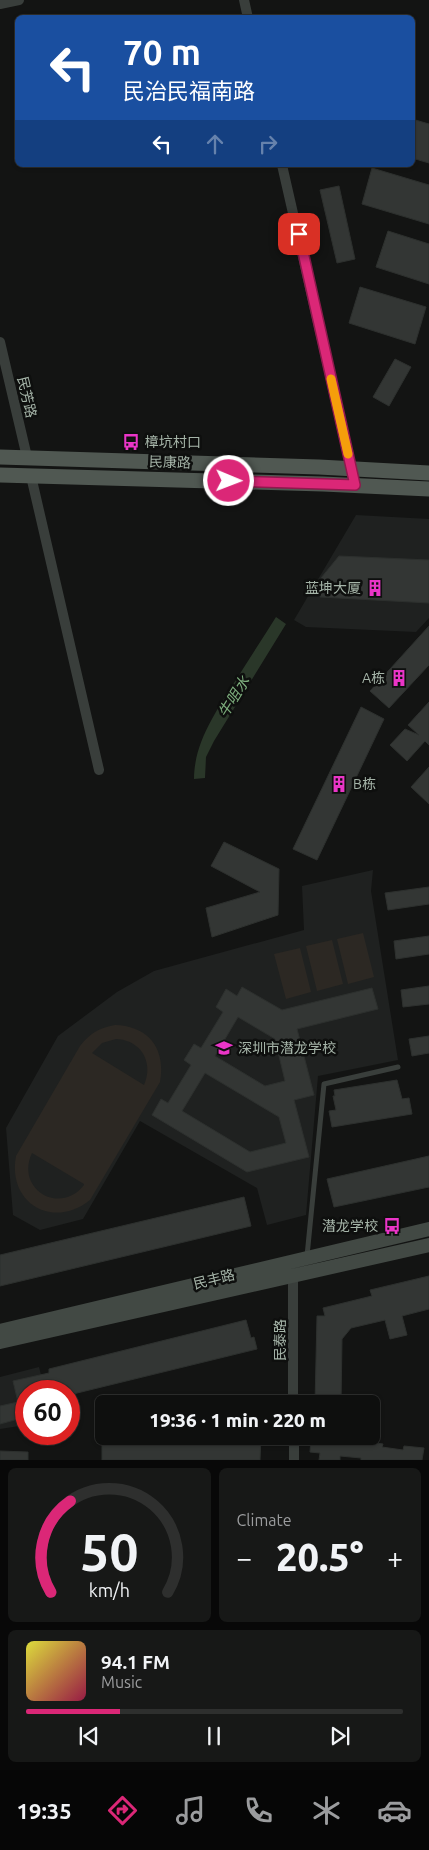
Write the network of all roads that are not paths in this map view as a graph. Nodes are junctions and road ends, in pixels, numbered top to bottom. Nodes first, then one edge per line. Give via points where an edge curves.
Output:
1 (19, 0) edge
2 (244, 0) edge
3 (0, 4) edge
4 (247, 15) edge
5 (282, 167) edge
6 (0, 342) edge
7 (0, 457) edge
8 (27, 457) junction
9 (351, 468) junction
10 (429, 473) edge
11 (0, 475) edge
12 (31, 476) junction
13 (355, 485) junction
14 (429, 489) edge
15 (99, 770) dead end
16 (398, 1067) dead end
17 (429, 1229) edge
18 (429, 1245) edge
19 (307, 1257) junction
20 (293, 1276) junction
21 (0, 1331) edge
22 (0, 1342) edge
23 (294, 1395) edge
24 (294, 1445) edge
25 (294, 1460) edge

1 - 3 street
2 - 4 street
5 - 9 street
6 - 8 street, 民芳路
7 - 8 main road, 民康路
8 - 9 main road, 民康路
9 - 10 main road, 民康路
9 - 13 street
11 - 12 main road, 民康路
12 - 13 main road, 民康路
12 - 15 street
13 - 14 main road, 民康路
16 - 19 lane via 324,1084
17 - 19 main road, 民丰路
18 - 20 main road, 民丰路
19 - 21 main road, 民丰路
20 - 22 main road, 民丰路
20 - 23 street, 民泰路
24 - 25 street

